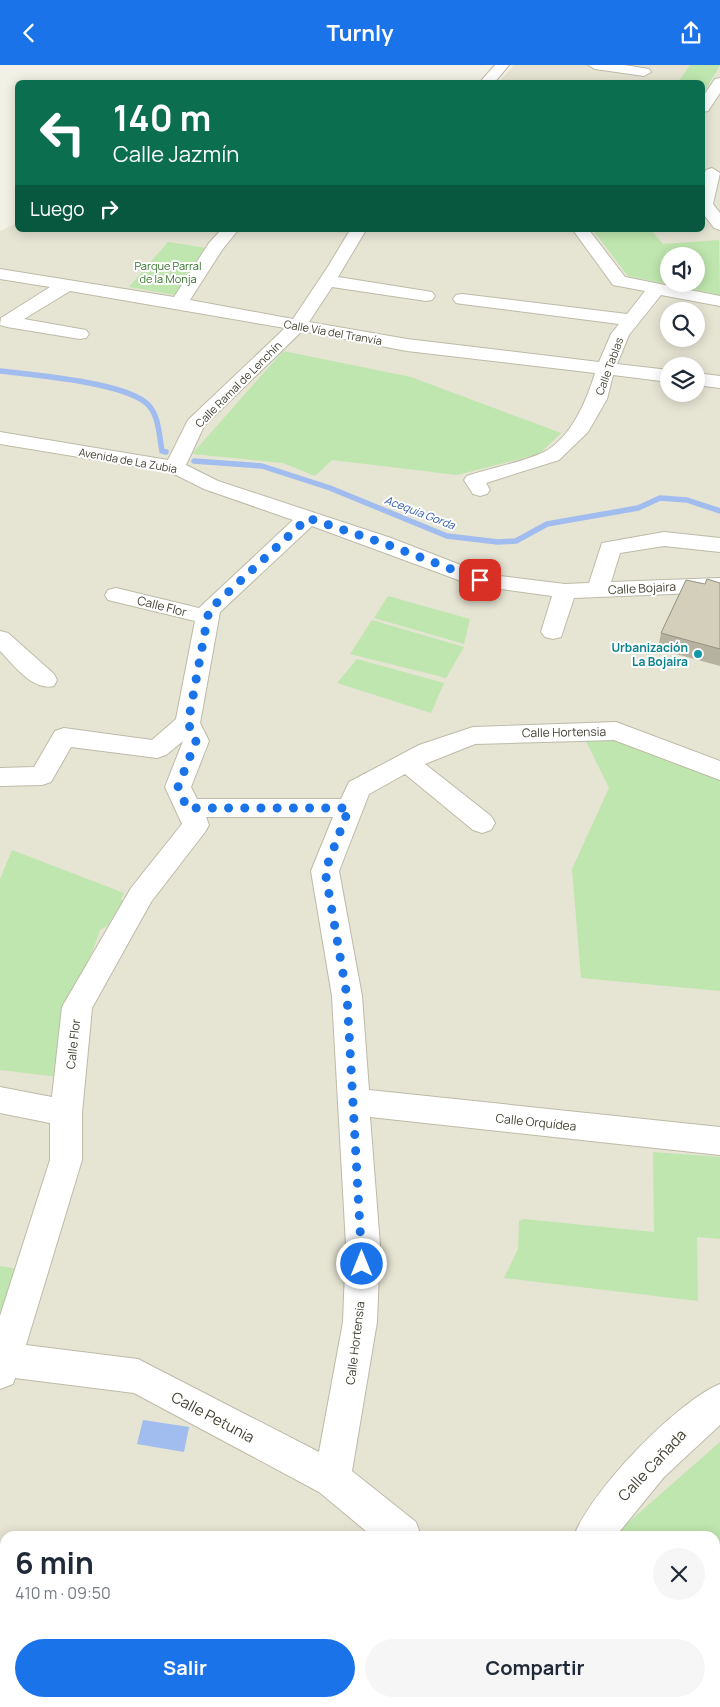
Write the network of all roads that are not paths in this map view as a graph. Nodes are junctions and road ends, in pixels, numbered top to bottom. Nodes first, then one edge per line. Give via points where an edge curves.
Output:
1 (502, 65) edge
2 (596, 65) edge
3 (643, 73) edge
4 (489, 80) edge
5 (720, 82) edge
6 (705, 105) edge
7 (705, 108) edge
8 (720, 112) edge
9 (712, 172) edge
10 (713, 198) edge
11 (720, 225) edge
12 (228, 232) edge
13 (357, 232) edge
14 (582, 232) edge
15 (0, 274) edge
16 (327, 281) junction
17 (68, 284) junction
18 (657, 288) junction
19 (426, 296) dead end
20 (462, 299) dead end
21 (720, 301) edge
22 (179, 303) junction
23 (630, 320) junction
24 (298, 325) junction
25 (80, 334) dead end
26 (606, 370) junction
27 (660, 376) edge
28 (705, 380) edge
29 (720, 382) edge
30 (0, 438) edge
31 (175, 467) junction
32 (480, 490) dead end
33 (308, 518) junction
34 (720, 545) edge
35 (720, 585) edge
36 (598, 590) junction
37 (565, 591) junction
38 (116, 595) dead end
39 (208, 617) junction
40 (553, 632) dead end
41 (0, 638) edge
42 (45, 680) dead end
43 (188, 723) junction
44 (406, 762) junction
45 (720, 771) edge
46 (0, 777) edge
47 (187, 808) junction
48 (349, 808) junction
49 (482, 823) dead end
50 (0, 1100) edge
51 (353, 1102) junction
52 (66, 1113) junction
53 (720, 1141) edge
54 (2, 1363) edge
55 (720, 1402) edge
56 (332, 1479) junction
57 (396, 1531) edge
58 (596, 1531) edge

1 - 4 street
2 - 3 street
5 - 6 street
7 - 8 street
9 - 10 street
10 - 11 street via 705,204
12 - 22 street
13 - 16 street, Calle Ramal de Lenchín
14 - 18 street via 619,281
15 - 17 street, Calle Vía del Tranvía
16 - 19 street
16 - 24 street, Calle Ramal de Lenchín
17 - 22 street, Calle Vía del Tranvía
17 - 25 street via 7,322
18 - 21 street
18 - 23 street, Calle Tablas
20 - 23 street, Calle Tablas
22 - 24 street, Calle Vía del Tranvía
23 - 26 street, Calle Tablas via 620,335
24 - 26 street, Calle Vía del Tranvía via 407,345
24 - 31 street, Calle Ramal de Lenchín via 195,424
26 - 27 street, Calle Vía del Tranvía
26 - 32 street, Calle Tablas via 597,399 578,432 552,456 474,480
28 - 29 street
30 - 31 street, Avenida de La Zubia
31 - 33 street, Avenida de La Zubia via 211,485
33 - 37 street, Calle Bojaira via 480,580
33 - 39 street, Calle Flor via 209,610
34 - 36 street via 664,539 610,548
35 - 36 street, Calle Bojaira
36 - 37 street, Calle Bojaira
37 - 40 street
38 - 39 street, Calle Flor
39 - 43 street, Calle Flor
41 - 42 street
43 - 46 street via 157,749 64,737 42,776
43 - 47 street, Calle Flor via 196,741 178,787
44 - 45 street, Calle Hortensia via 473,736 616,731
44 - 48 street, Calle Hortensia via 358,788
44 - 49 street
47 - 48 street
47 - 52 street, Calle Flor via 196,825 141,895 77,1007
48 - 51 street, Calle Hortensia via 325,871 347,996
50 - 52 street
51 - 53 street, Calle Orquídea
51 - 56 street, Calle Hortensia via 363,1245 360,1322 342,1438
52 - 54 street, Calle Flor via 66,1160
54 - 56 street, Calle Petunia via 138,1376
55 - 58 street, Calle Cañada via 696,1419 660,1453 623,1493
56 - 57 street, Calle Petunia

